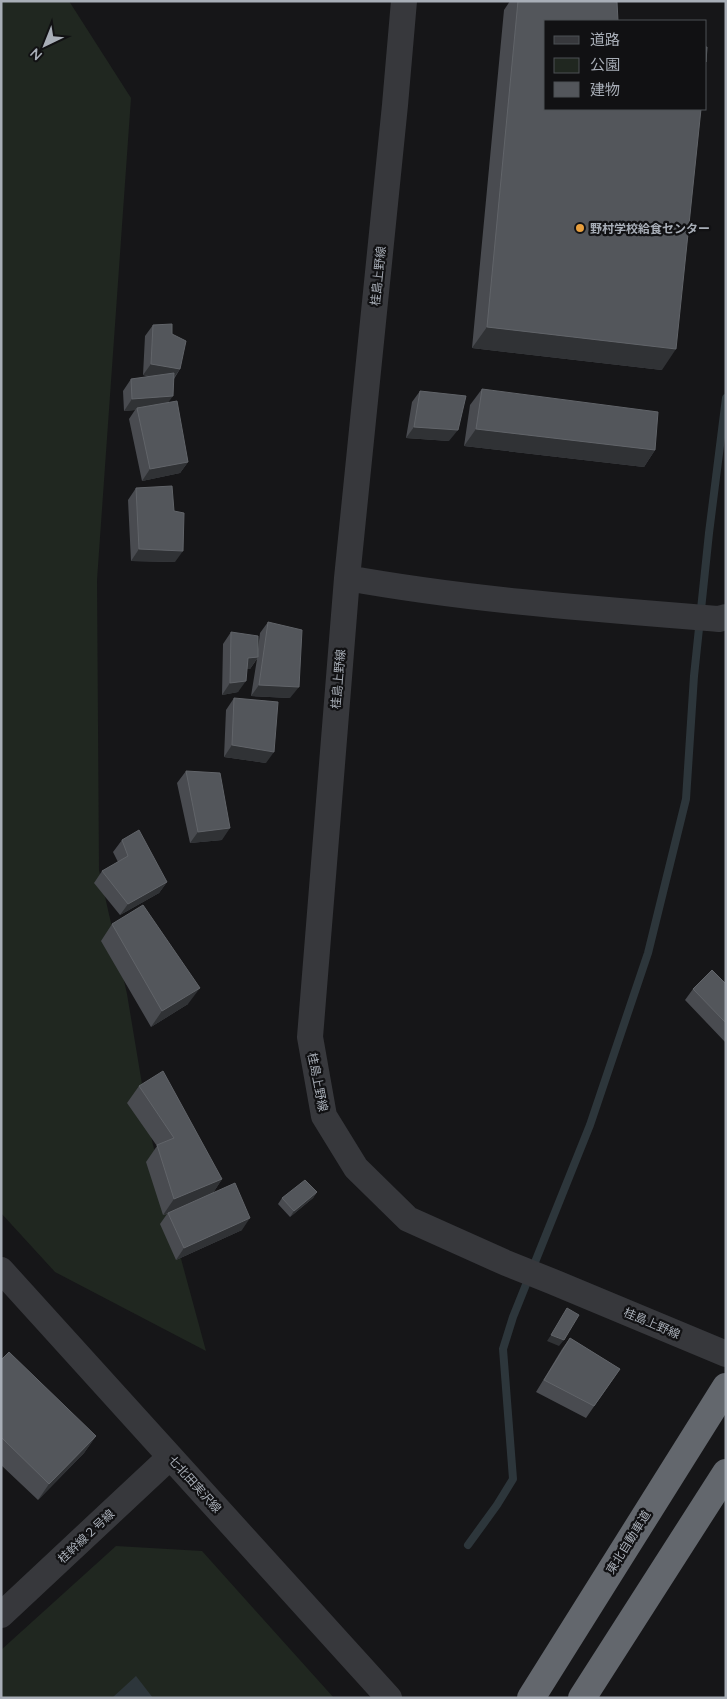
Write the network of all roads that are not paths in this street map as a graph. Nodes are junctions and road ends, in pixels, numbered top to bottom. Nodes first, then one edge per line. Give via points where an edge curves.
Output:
1 (404, 1) edge
2 (346, 578) junction
3 (722, 618) edge
4 (1, 1270) edge
5 (726, 1354) edge
6 (726, 1387) edge
7 (170, 1457) junction
8 (726, 1473) edge
9 (1, 1615) edge
10 (389, 1698) edge
11 (531, 1698) edge
12 (582, 1698) edge

1 - 2 street, 桂島上野線
2 - 3 street via 538,605
2 - 5 street, 桂島上野線 via 310,1037 324,1116 356,1168 408,1219 506,1264
4 - 7 street, 七北田実沢線
6 - 11 highway, 東北自動車道
7 - 9 street, 桂幹線２号線
7 - 10 street, 七北田実沢線
8 - 12 highway

